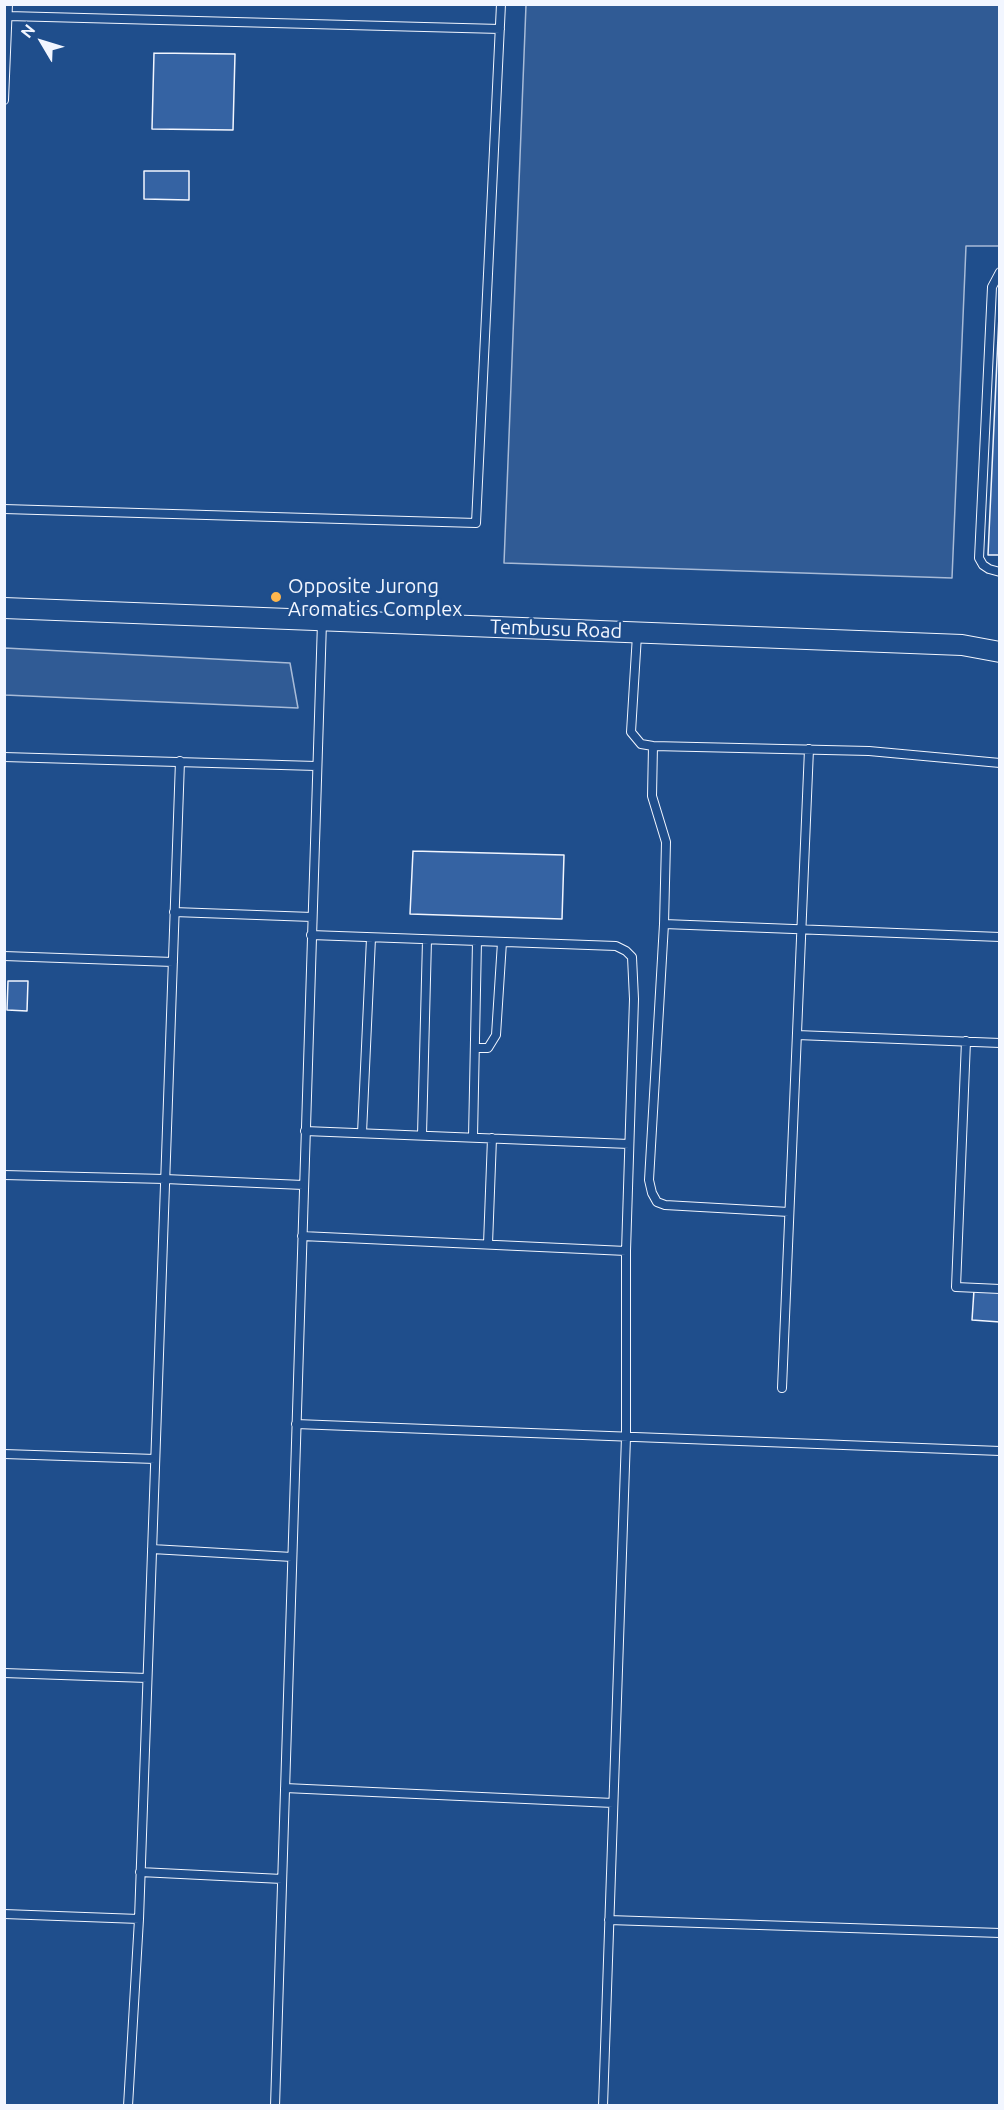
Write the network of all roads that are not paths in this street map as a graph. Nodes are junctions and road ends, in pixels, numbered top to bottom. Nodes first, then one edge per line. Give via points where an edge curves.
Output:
1 (8, 4) edge
2 (501, 4) edge
3 (8, 16) junction
4 (500, 29) junction
5 (6, 45) edge
6 (4, 100) edge
7 (999, 272) edge
8 (4, 509) edge
9 (999, 572) edge
10 (4, 608) edge
11 (322, 620) junction
12 (637, 632) junction
13 (999, 652) edge
14 (653, 746) junction
15 (809, 749) junction
16 (4, 757) edge
17 (180, 762) junction
18 (999, 762) edge
19 (316, 766) junction
20 (174, 912) junction
21 (312, 917) junction
22 (664, 924) junction
23 (802, 929) junction
24 (311, 935) junction
25 (999, 937) edge
26 (371, 938) junction
27 (427, 940) junction
28 (477, 941) junction
29 (502, 942) junction
30 (4, 956) edge
31 (172, 962) junction
32 (797, 1035) junction
33 (966, 1041) junction
34 (999, 1043) edge
35 (475, 1048) junction
36 (305, 1131) junction
37 (362, 1133) junction
38 (422, 1135) junction
39 (473, 1137) junction
40 (492, 1138) junction
41 (629, 1144) junction
42 (4, 1175) edge
43 (165, 1179) junction
44 (303, 1185) junction
45 (789, 1212) junction
46 (302, 1236) junction
47 (488, 1244) junction
48 (626, 1251) junction
49 (999, 1289) edge
50 (782, 1388) dead end
51 (296, 1424) junction
52 (626, 1437) junction
53 (999, 1451) edge
54 (4, 1454) edge
55 (155, 1459) junction
56 (152, 1549) junction
57 (292, 1557) junction
58 (4, 1673) edge
59 (147, 1678) junction
60 (285, 1788) junction
61 (613, 1803) junction
62 (140, 1872) junction
63 (282, 1879) junction
64 (4, 1914) edge
65 (139, 1919) junction
66 (609, 1920) junction
67 (999, 1934) edge
68 (128, 2106) edge
69 (275, 2106) edge
70 (603, 2106) edge

1 - 3 lane
2 - 4 lane
3 - 4 lane
3 - 5 lane
4 - 8 lane via 476,523
5 - 6 lane
7 - 9 lane via 992,287 979,558 983,565
10 - 11 street, Tembusu Road
11 - 12 street, Tembusu Road
11 - 19 lane
12 - 13 street, Tembusu Road via 962,645
12 - 14 lane via 631,732 641,744
14 - 15 lane
14 - 22 lane via 652,796 666,842
15 - 18 lane
15 - 23 lane
16 - 17 lane
17 - 19 lane
17 - 20 lane
19 - 21 lane
20 - 21 lane
20 - 31 lane
21 - 24 lane
22 - 23 lane
22 - 45 lane via 649,1180 652,1193 657,1202 665,1205
23 - 25 lane
23 - 32 lane
24 - 26 lane
24 - 36 lane
26 - 27 lane
26 - 37 lane
27 - 28 lane
27 - 38 lane
28 - 29 lane
28 - 35 lane
29 - 35 lane via 496,1035 488,1048
29 - 41 lane via 616,946 632,957
30 - 31 lane
31 - 43 lane
32 - 33 lane
32 - 45 lane
33 - 34 lane
33 - 49 lane via 956,1287
35 - 39 lane
36 - 37 lane
36 - 44 lane
37 - 38 lane
38 - 39 lane
39 - 40 lane
40 - 41 lane
40 - 47 lane
41 - 48 lane
42 - 43 lane
43 - 44 lane
43 - 55 lane
44 - 46 lane
45 - 50 lane
46 - 47 lane
46 - 51 lane
47 - 48 lane
48 - 52 lane
51 - 52 lane
51 - 57 lane
52 - 53 lane
52 - 61 lane
54 - 55 lane
55 - 56 lane
56 - 57 lane
56 - 59 lane
57 - 60 lane
58 - 59 lane
59 - 62 lane
60 - 61 lane
60 - 63 lane
61 - 66 lane
62 - 63 lane
62 - 65 lane
63 - 69 lane
64 - 65 lane
65 - 68 lane
66 - 67 lane
66 - 70 lane

